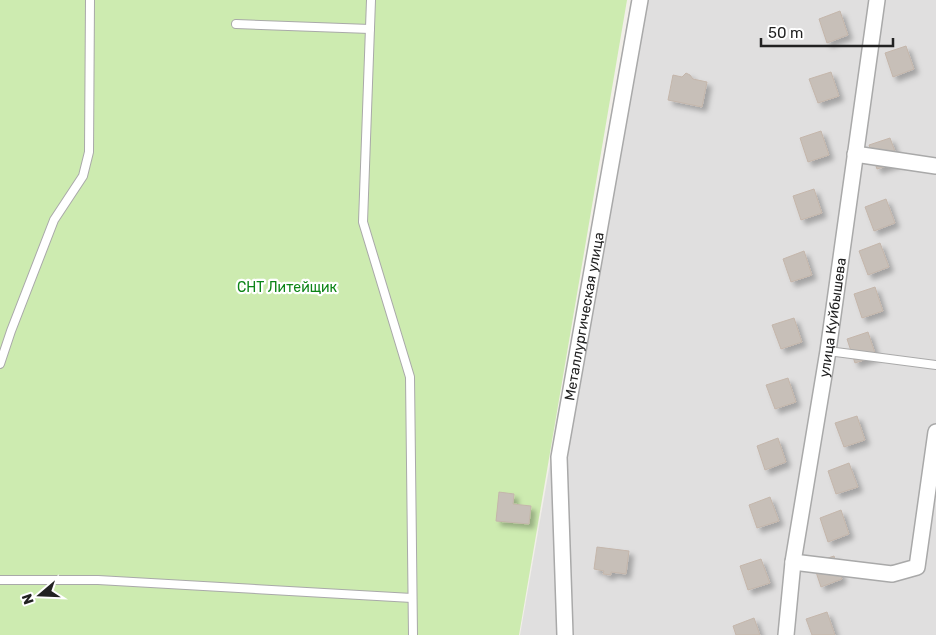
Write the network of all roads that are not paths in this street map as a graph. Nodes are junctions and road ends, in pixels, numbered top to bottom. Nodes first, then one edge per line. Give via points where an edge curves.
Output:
1 (90, 0) edge
2 (371, 0) edge
3 (640, 0) edge
4 (877, 0) edge
5 (236, 24) dead end
6 (370, 29) junction
7 (855, 154) junction
8 (936, 166) edge
9 (828, 351) junction
10 (0, 364) edge
11 (936, 365) edge
12 (936, 432) edge
13 (793, 562) junction
14 (0, 580) edge
15 (412, 598) junction
16 (413, 635) edge
17 (565, 635) edge
18 (786, 635) edge

1 - 10 lane via 89,152 83,176 54,220
2 - 6 lane
3 - 17 street, Металлургическая улица via 559,456
4 - 7 street, улица Куйбышева
5 - 6 lane
6 - 15 lane via 363,222 410,377
7 - 8 street
7 - 9 street, улица Куйбышева
9 - 11 lane
9 - 13 street, улица Куйбышева
12 - 13 street via 916,566 892,574
13 - 18 street, улица Куйбышева
14 - 15 lane via 98,580
15 - 16 lane

